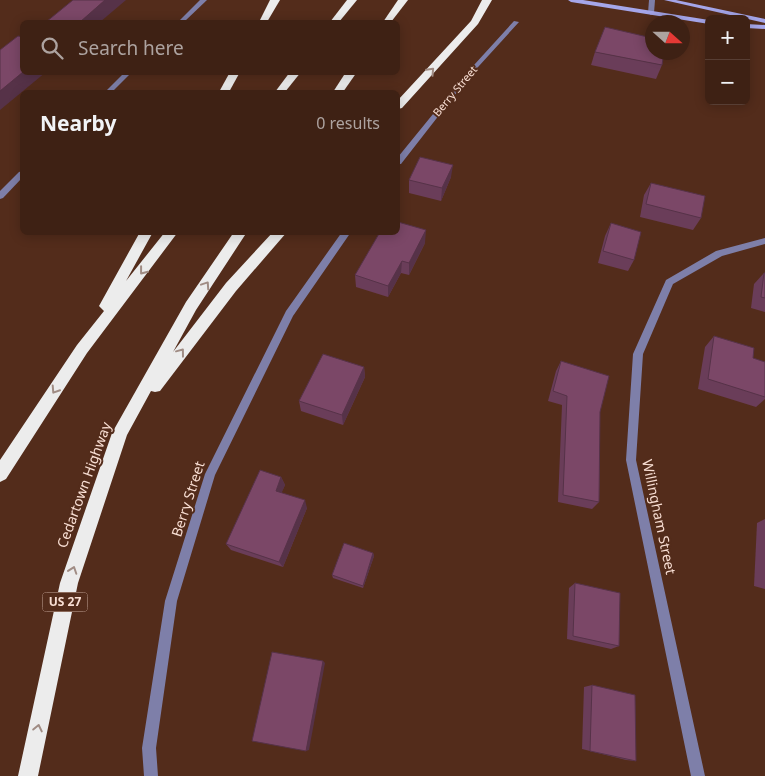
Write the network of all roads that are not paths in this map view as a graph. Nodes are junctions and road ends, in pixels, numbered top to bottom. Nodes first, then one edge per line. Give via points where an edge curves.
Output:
1 (204, 0) edge
2 (275, 0) edge
3 (352, 0) edge
4 (403, 0) edge
5 (487, 0) edge
6 (571, 0) edge
7 (652, 0) edge
8 (668, 0) edge
9 (651, 13) junction
10 (182, 20) edge
11 (263, 20) edge
12 (336, 20) edge
13 (388, 20) edge
14 (765, 20) edge
15 (705, 21) edge
16 (516, 22) dead end
17 (750, 26) edge
18 (765, 27) edge
19 (126, 75) edge
20 (233, 75) edge
21 (294, 75) edge
22 (350, 75) edge
23 (110, 90) edge
24 (225, 90) edge
25 (282, 90) edge
26 (339, 90) edge
27 (400, 104) edge
28 (400, 160) edge
29 (20, 176) edge
30 (0, 196) edge
31 (145, 235) edge
32 (170, 235) edge
33 (239, 235) edge
34 (278, 235) edge
35 (345, 235) edge
36 (765, 240) edge
37 (82, 349) junction
38 (120, 433) junction
39 (0, 474) edge
40 (28, 776) edge
41 (151, 776) edge
42 (698, 776) edge

1 - 10 street
2 - 11 highway
3 - 12 highway
4 - 13 highway
27 -> 5 highway via 475,22
6 - 9 main road
7 - 9 street
8 - 14 main road
9 - 15 main road
16 - 28 street, Berry Street via 466,77
17 - 18 main road
19 - 23 street
20 - 24 highway
21 - 25 highway
22 - 26 highway
29 - 30 street
31 - 37 highway
32 -> 37 highway
38 -> 33 highway, Cedartown Highway / US 27 via 192,306
38 -> 34 highway via 231,287
35 - 41 street, Berry Street via 289,314 210,474 172,601 149,748
36 - 42 street, Willingham Street via 719,253 669,282 638,354 631,460
37 -> 39 highway
40 -> 38 highway, Cedartown Highway / US 27 via 69,582

